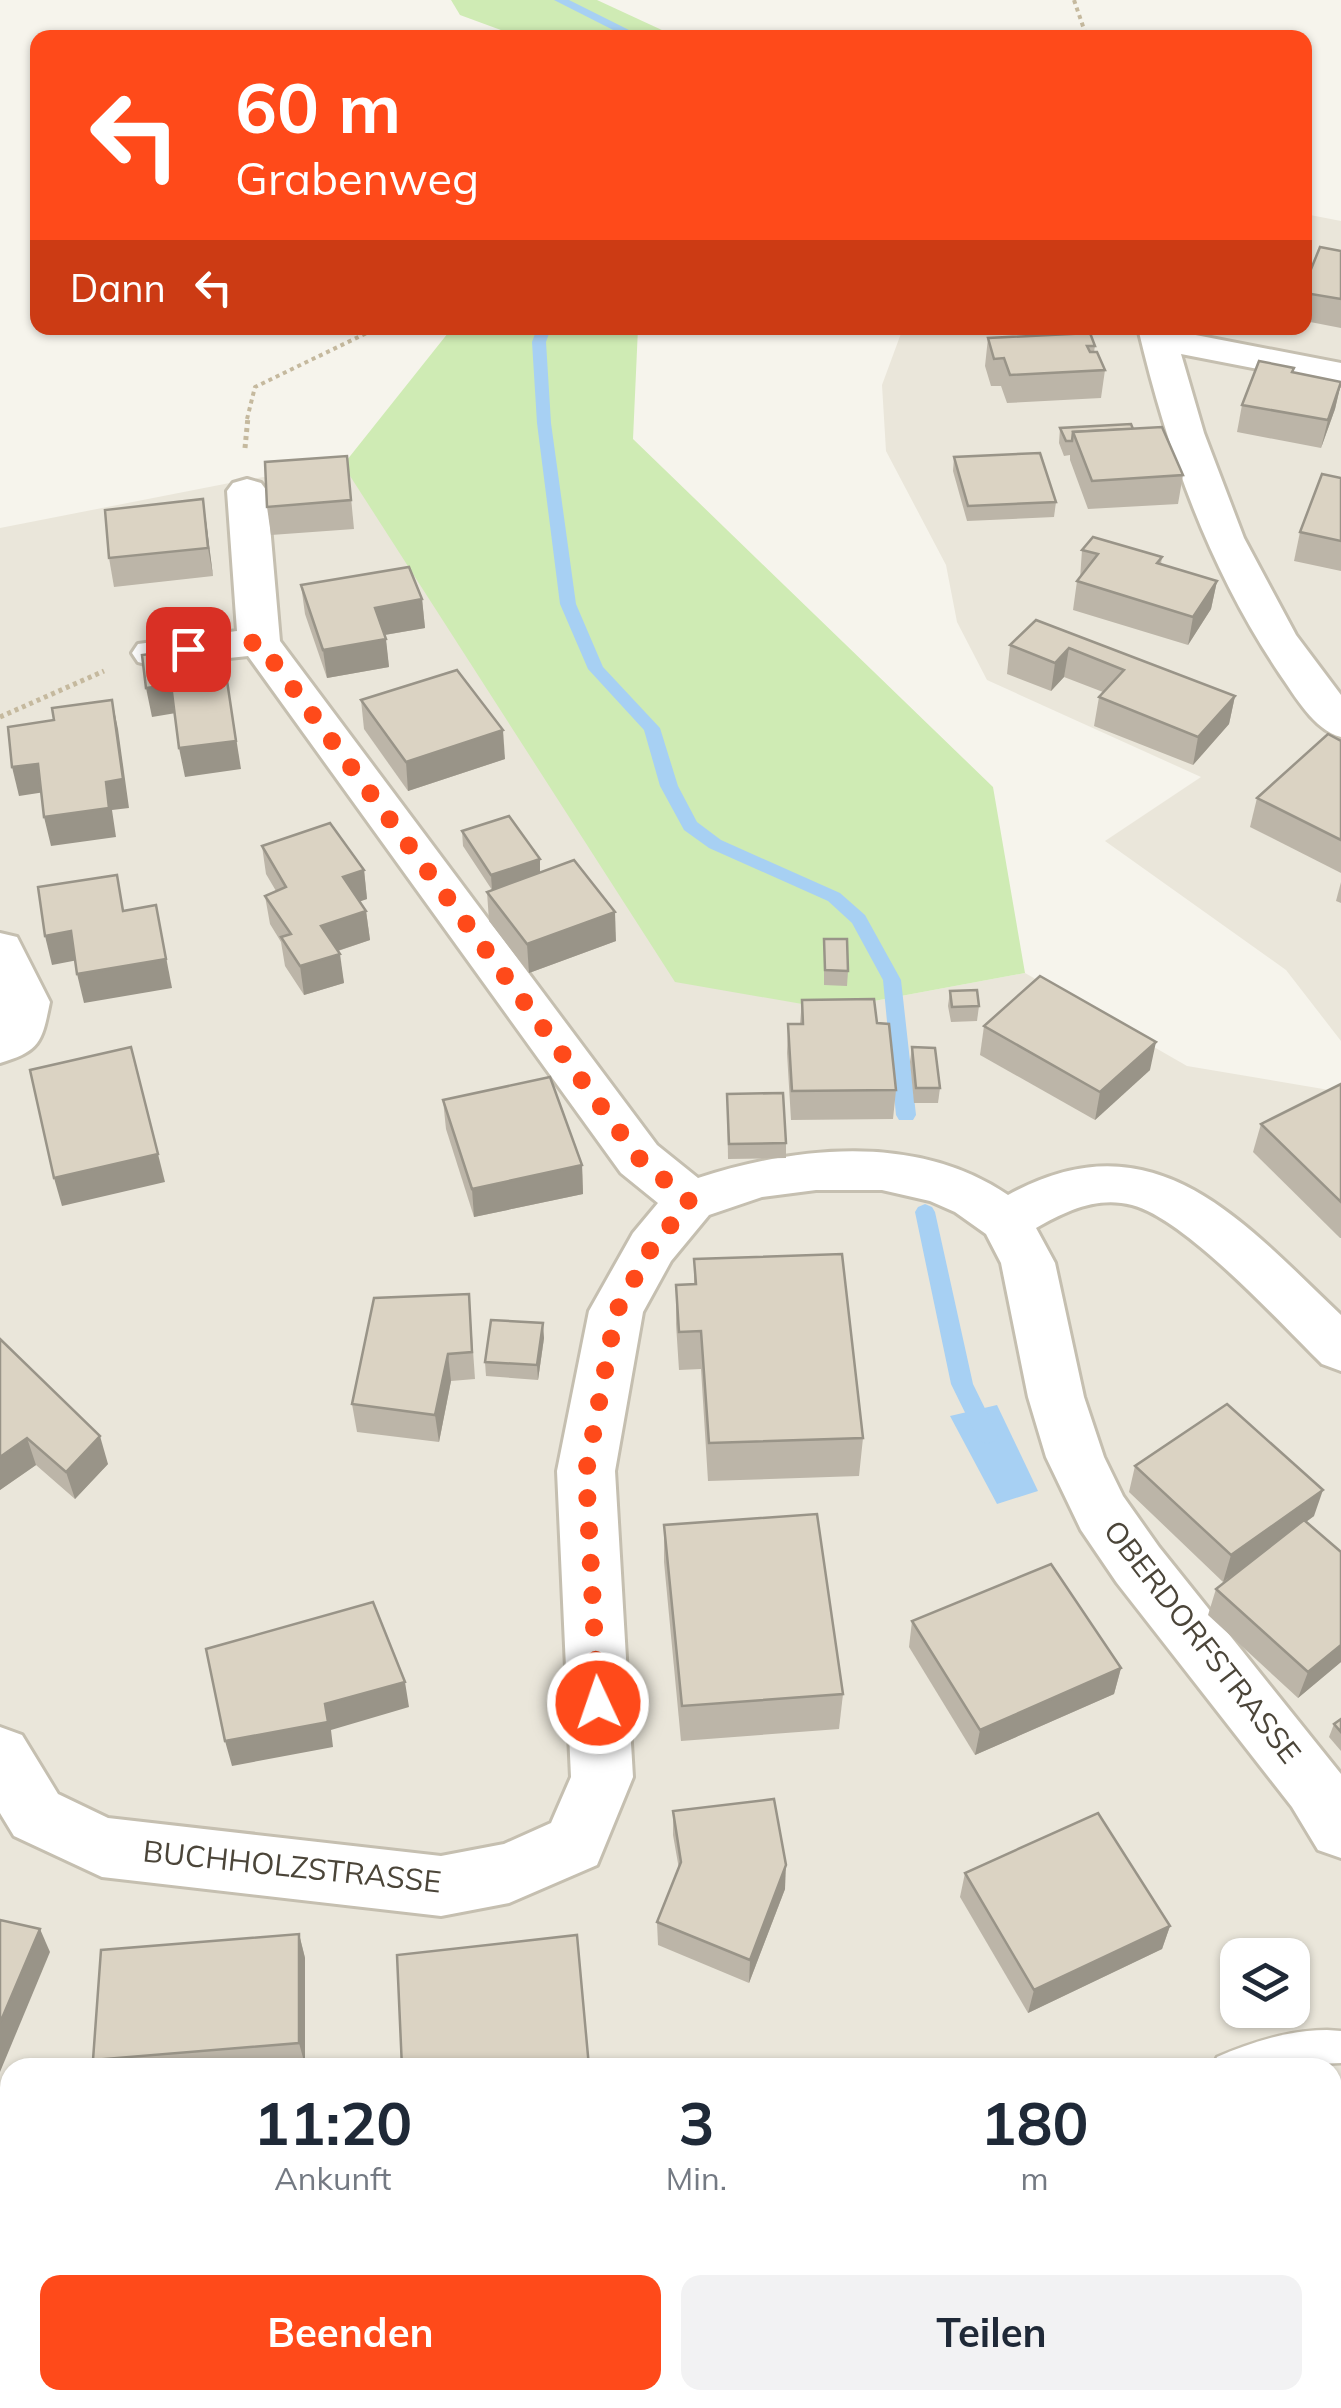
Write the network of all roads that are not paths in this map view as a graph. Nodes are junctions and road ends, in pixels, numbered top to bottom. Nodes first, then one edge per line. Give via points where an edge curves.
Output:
1 (1158, 335) edge
2 (1166, 335) edge
3 (1341, 374) edge
4 (247, 491) road end
5 (259, 642) junction
6 (153, 653) edge
7 (1341, 723) edge
8 (0, 949) edge
9 (0, 1045) edge
10 (690, 1202) junction
11 (1006, 1220) junction
12 (1341, 1349) edge
13 (0, 1755) edge
14 (1341, 1829) edge
15 (1341, 2046) edge
16 (1255, 2058) edge

1 - 7 street via 1190,448 1247,585
2 - 3 street
4 - 5 street
5 - 6 street
5 - 10 street via 639,1158
8 - 9 street via 26,1002 18,1036
10 - 11 street via 760,1178 882,1170 957,1191
10 - 13 street, BUCHHOLZSTRASSE via 652,1247 616,1312 586,1472 602,1777 574,1844 510,1873 441,1886 102,1848 36,1815
11 - 12 street via 1040,1198 1087,1182 1126,1183 1165,1195 1198,1216
11 - 14 street, OBERDORFSTRASSE via 1028,1263 1074,1457 1102,1513
15 - 16 lane

